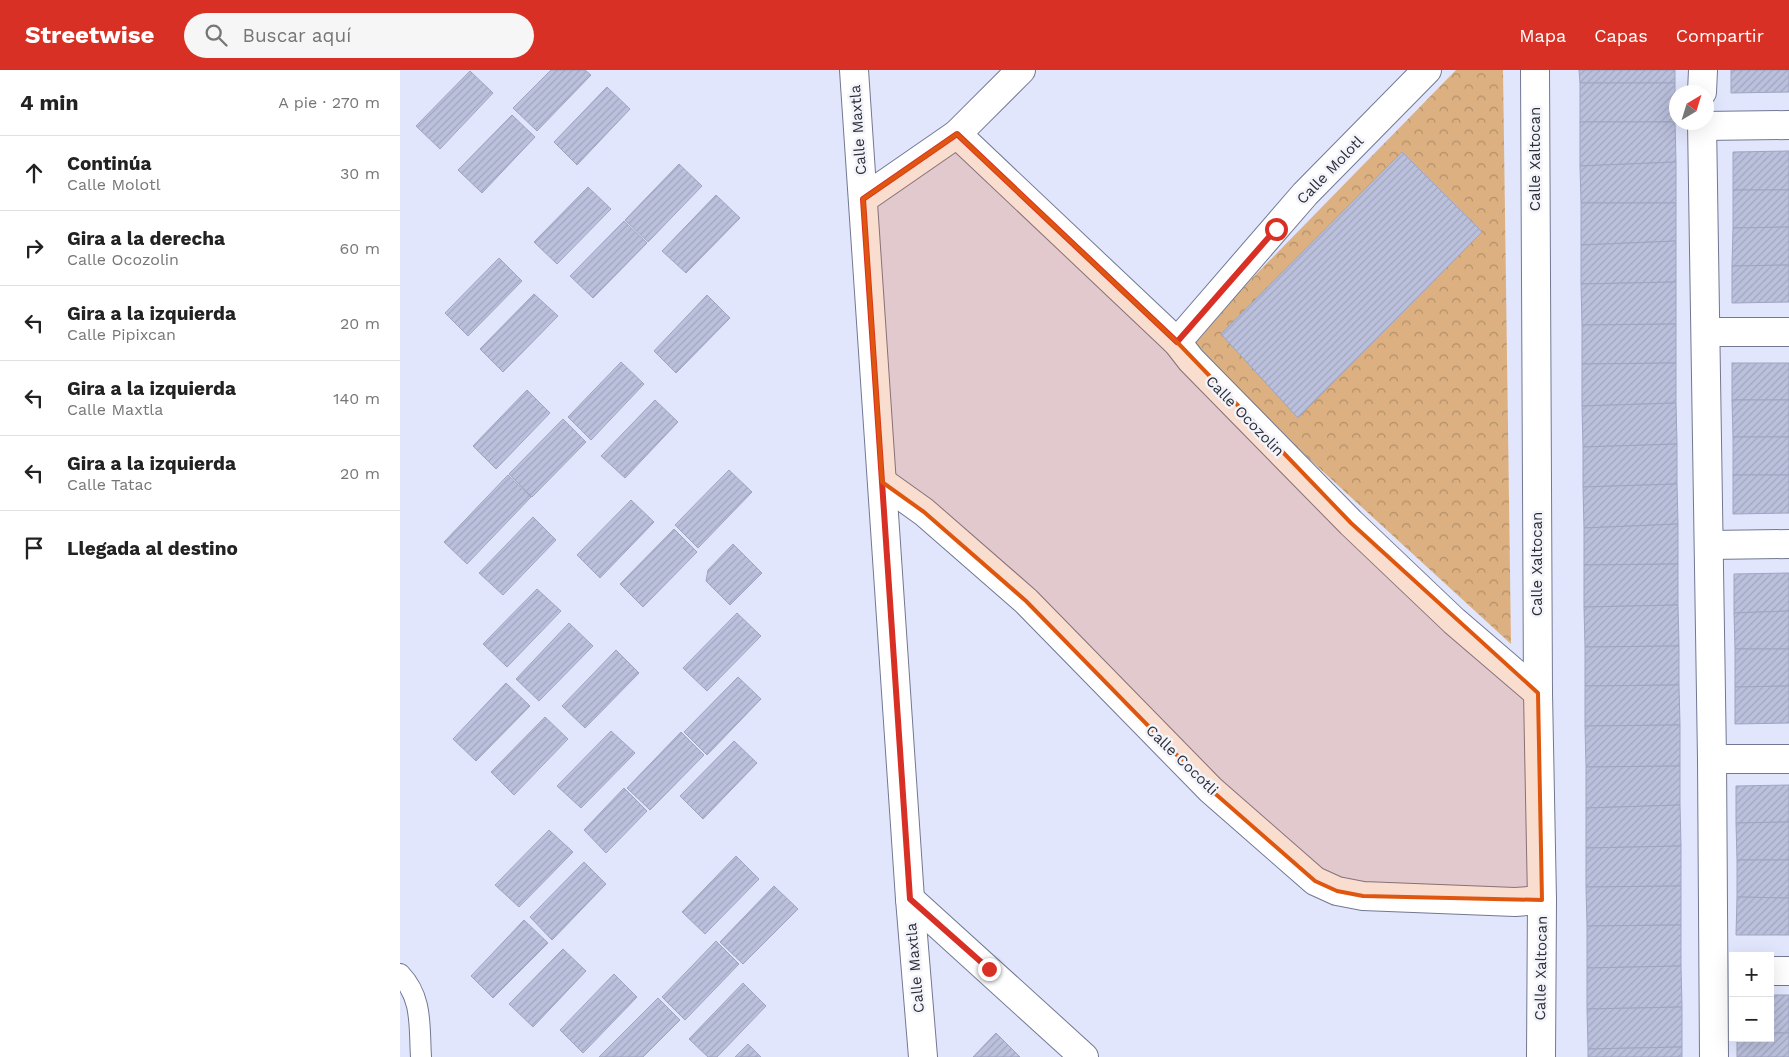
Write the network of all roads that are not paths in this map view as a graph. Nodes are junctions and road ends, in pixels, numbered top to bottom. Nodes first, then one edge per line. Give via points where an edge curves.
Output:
1 (854, 70) edge
2 (1021, 70) edge
3 (1427, 70) edge
4 (1535, 70) edge
5 (1703, 70) edge
6 (1702, 85) edge
7 (1714, 124) edge
8 (1789, 125) edge
9 (1702, 130) edge
10 (957, 134) junction
11 (863, 199) junction
12 (1706, 332) junction
13 (1789, 332) edge
14 (1177, 342) junction
15 (882, 482) junction
16 (1708, 544) junction
17 (1789, 544) edge
18 (1538, 693) junction
19 (1712, 759) junction
20 (1789, 759) edge
21 (910, 899) junction
22 (1542, 900) junction
23 (1723, 971) edge
24 (1774, 971) edge
25 (1789, 971) edge
26 (400, 974) edge
27 (421, 1057) edge
28 (922, 1057) edge
29 (1084, 1057) edge
30 (1541, 1057) edge
31 (1714, 1057) edge

1 - 11 street, Calle Maxtla
2 - 10 street
3 - 14 street, Calle Molotl via 1305,194
4 - 18 street, Calle Xaltocan
5 - 6 street
7 - 8 street
9 - 12 street
10 - 11 street
10 - 14 street, Calle Ocozolin
11 - 15 street, Calle Maxtla
12 - 13 street
12 - 16 street
14 - 18 street, Calle Ocozolin via 1351,523 1454,621
15 - 21 street, Calle Maxtla
15 - 22 street, Calle Cocotli via 924,512 1026,601 1211,790 1315,881 1337,891 1363,896 1515,902
16 - 17 street
16 - 19 street
18 - 22 street, Calle Xaltocan
19 - 20 street
19 - 23 street
21 - 28 street, Calle Maxtla
21 - 29 street
22 - 30 street, Calle Xaltocan
23 - 31 street
24 - 25 street
26 - 27 lane via 417,998

